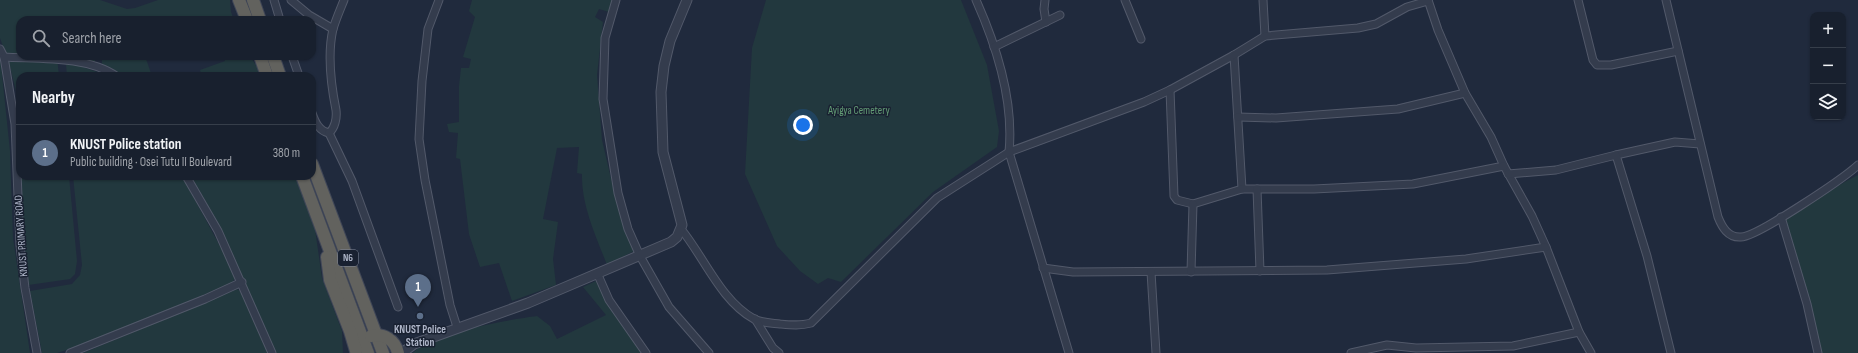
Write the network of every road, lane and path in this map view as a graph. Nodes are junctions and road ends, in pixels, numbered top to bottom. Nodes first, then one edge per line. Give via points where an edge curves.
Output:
1 (239, 0) edge
2 (253, 0) edge
3 (274, 0) edge
4 (291, 0) edge
5 (344, 0) edge
6 (439, 0) edge
7 (616, 0) edge
8 (687, 0) edge
9 (976, 0) edge
10 (1045, 0) edge
11 (1125, 0) edge
12 (1263, 0) edge
13 (1578, 0) edge
14 (1666, 0) edge
15 (1428, 1) edge
16 (1060, 15) dead end
17 (245, 16) edge
18 (259, 16) edge
19 (279, 16) edge
20 (311, 16) edge
21 (316, 19) edge
22 (1046, 22) junction
23 (333, 29) junction
24 (1265, 36) junction
25 (1141, 39) dead end
26 (994, 47) junction
27 (0, 49) edge
28 (1678, 51) junction
29 (1234, 56) junction
30 (4, 57) junction
31 (16, 58) edge
32 (45, 60) edge
33 (261, 60) edge
34 (274, 60) edge
35 (293, 60) edge
36 (110, 72) edge
37 (266, 72) edge
38 (279, 72) edge
39 (298, 72) edge
40 (1170, 90) junction
41 (1466, 93) junction
42 (1238, 117) junction
43 (316, 121) edge
44 (329, 133) junction
45 (1700, 144) junction
46 (16, 145) edge
47 (1009, 152) junction
48 (1616, 155) junction
49 (1858, 165) edge
50 (1504, 166) junction
51 (1508, 174) junction
52 (316, 175) edge
53 (18, 180) edge
54 (188, 180) edge
55 (303, 180) edge
56 (1242, 188) junction
57 (1257, 189) junction
58 (1193, 204) junction
59 (1781, 217) junction
60 (681, 229) junction
61 (325, 238) junction
62 (1546, 247) junction
63 (640, 256) junction
64 (1044, 268) junction
65 (1260, 271) junction
66 (1152, 272) junction
67 (1191, 272) junction
68 (598, 275) junction
69 (242, 282) junction
70 (398, 307) dead end
71 (755, 319) junction
72 (457, 327) junction
73 (1579, 332) junction
74 (377, 335) junction
75 (364, 340) junction
76 (398, 350) edge
77 (360, 352) edge
78 (1587, 352) edge
79 (37, 353) edge
80 (70, 353) edge
81 (272, 353) edge
82 (383, 353) edge
83 (646, 353) edge
84 (709, 353) edge
85 (779, 353) edge
86 (1069, 353) edge
87 (1156, 353) edge
88 (1351, 353) edge
89 (1671, 353) edge
90 (1818, 353) edge

1 - 17 highway
2 - 18 highway
3 - 19 street
4 - 20 street
5 - 23 street
6 - 72 street via 428,29 419,139 450,305
7 - 63 street via 605,38 603,99 618,193 628,229
8 - 60 street via 670,42 661,92 663,152 681,217
9 - 26 street
10 - 22 street
11 - 25 street
12 - 24 street
13 - 28 street via 1593,60 1597,65
14 - 28 street
15 - 24 street via 1407,7 1376,24 1358,28
15 - 41 street
16 - 22 street
21 - 23 street
22 - 26 street
23 - 44 street via 331,69 336,115 334,126
24 - 29 street
26 - 47 street via 1008,108 1011,130
27 - 30 street, KNUST PRIMARY ROAD
28 - 45 street
29 - 40 street
29 - 42 street
30 - 31 street
30 - 46 street, KNUST PRIMARY ROAD
32 - 36 street via 73,62
33 - 37 highway
34 - 38 highway
35 - 39 street
40 - 47 street
40 - 58 street via 1174,196 1177,200
41 - 42 street via 1398,109 1304,117
41 - 50 street
42 - 56 street
43 - 44 street via 324,132
44 - 70 street via 352,181
45 - 48 street via 1675,142
45 - 59 street via 1722,229 1739,238 1748,236
47 - 64 street
47 - 71 street via 937,198 811,323 794,325
48 - 51 street via 1556,170
48 - 89 street via 1645,249
49 - 59 street
50 - 51 street
50 - 57 street via 1413,184
51 - 62 street
52 - 74 highway, N6
53 - 79 street, KNUST PRIMARY ROAD via 25,288
54 - 69 street via 218,231
55 - 61 highway, N6
56 - 57 street
56 - 58 street
57 - 65 street
58 - 67 street
59 - 90 street via 1807,304
60 - 63 street via 671,242
60 - 71 street via 720,287 745,313
61 - 75 highway, N6
61 - 77 highway via 330,280
62 - 65 street via 1466,259 1327,270
62 - 73 street
63 - 68 street
63 - 84 street via 669,307
64 - 66 street via 1073,272
64 - 86 street
65 - 67 street
66 - 67 street
66 - 87 street
68 - 72 street via 528,304
68 - 83 street via 609,300
69 - 80 street
69 - 81 street
71 - 85 street via 773,348
72 - 76 street
73 - 78 street
73 - 88 street via 1513,346 1416,348 1386,345
74 - 75 highway
74 - 76 highway via 390,339
74 - 82 highway, N6
75 - 77 highway

